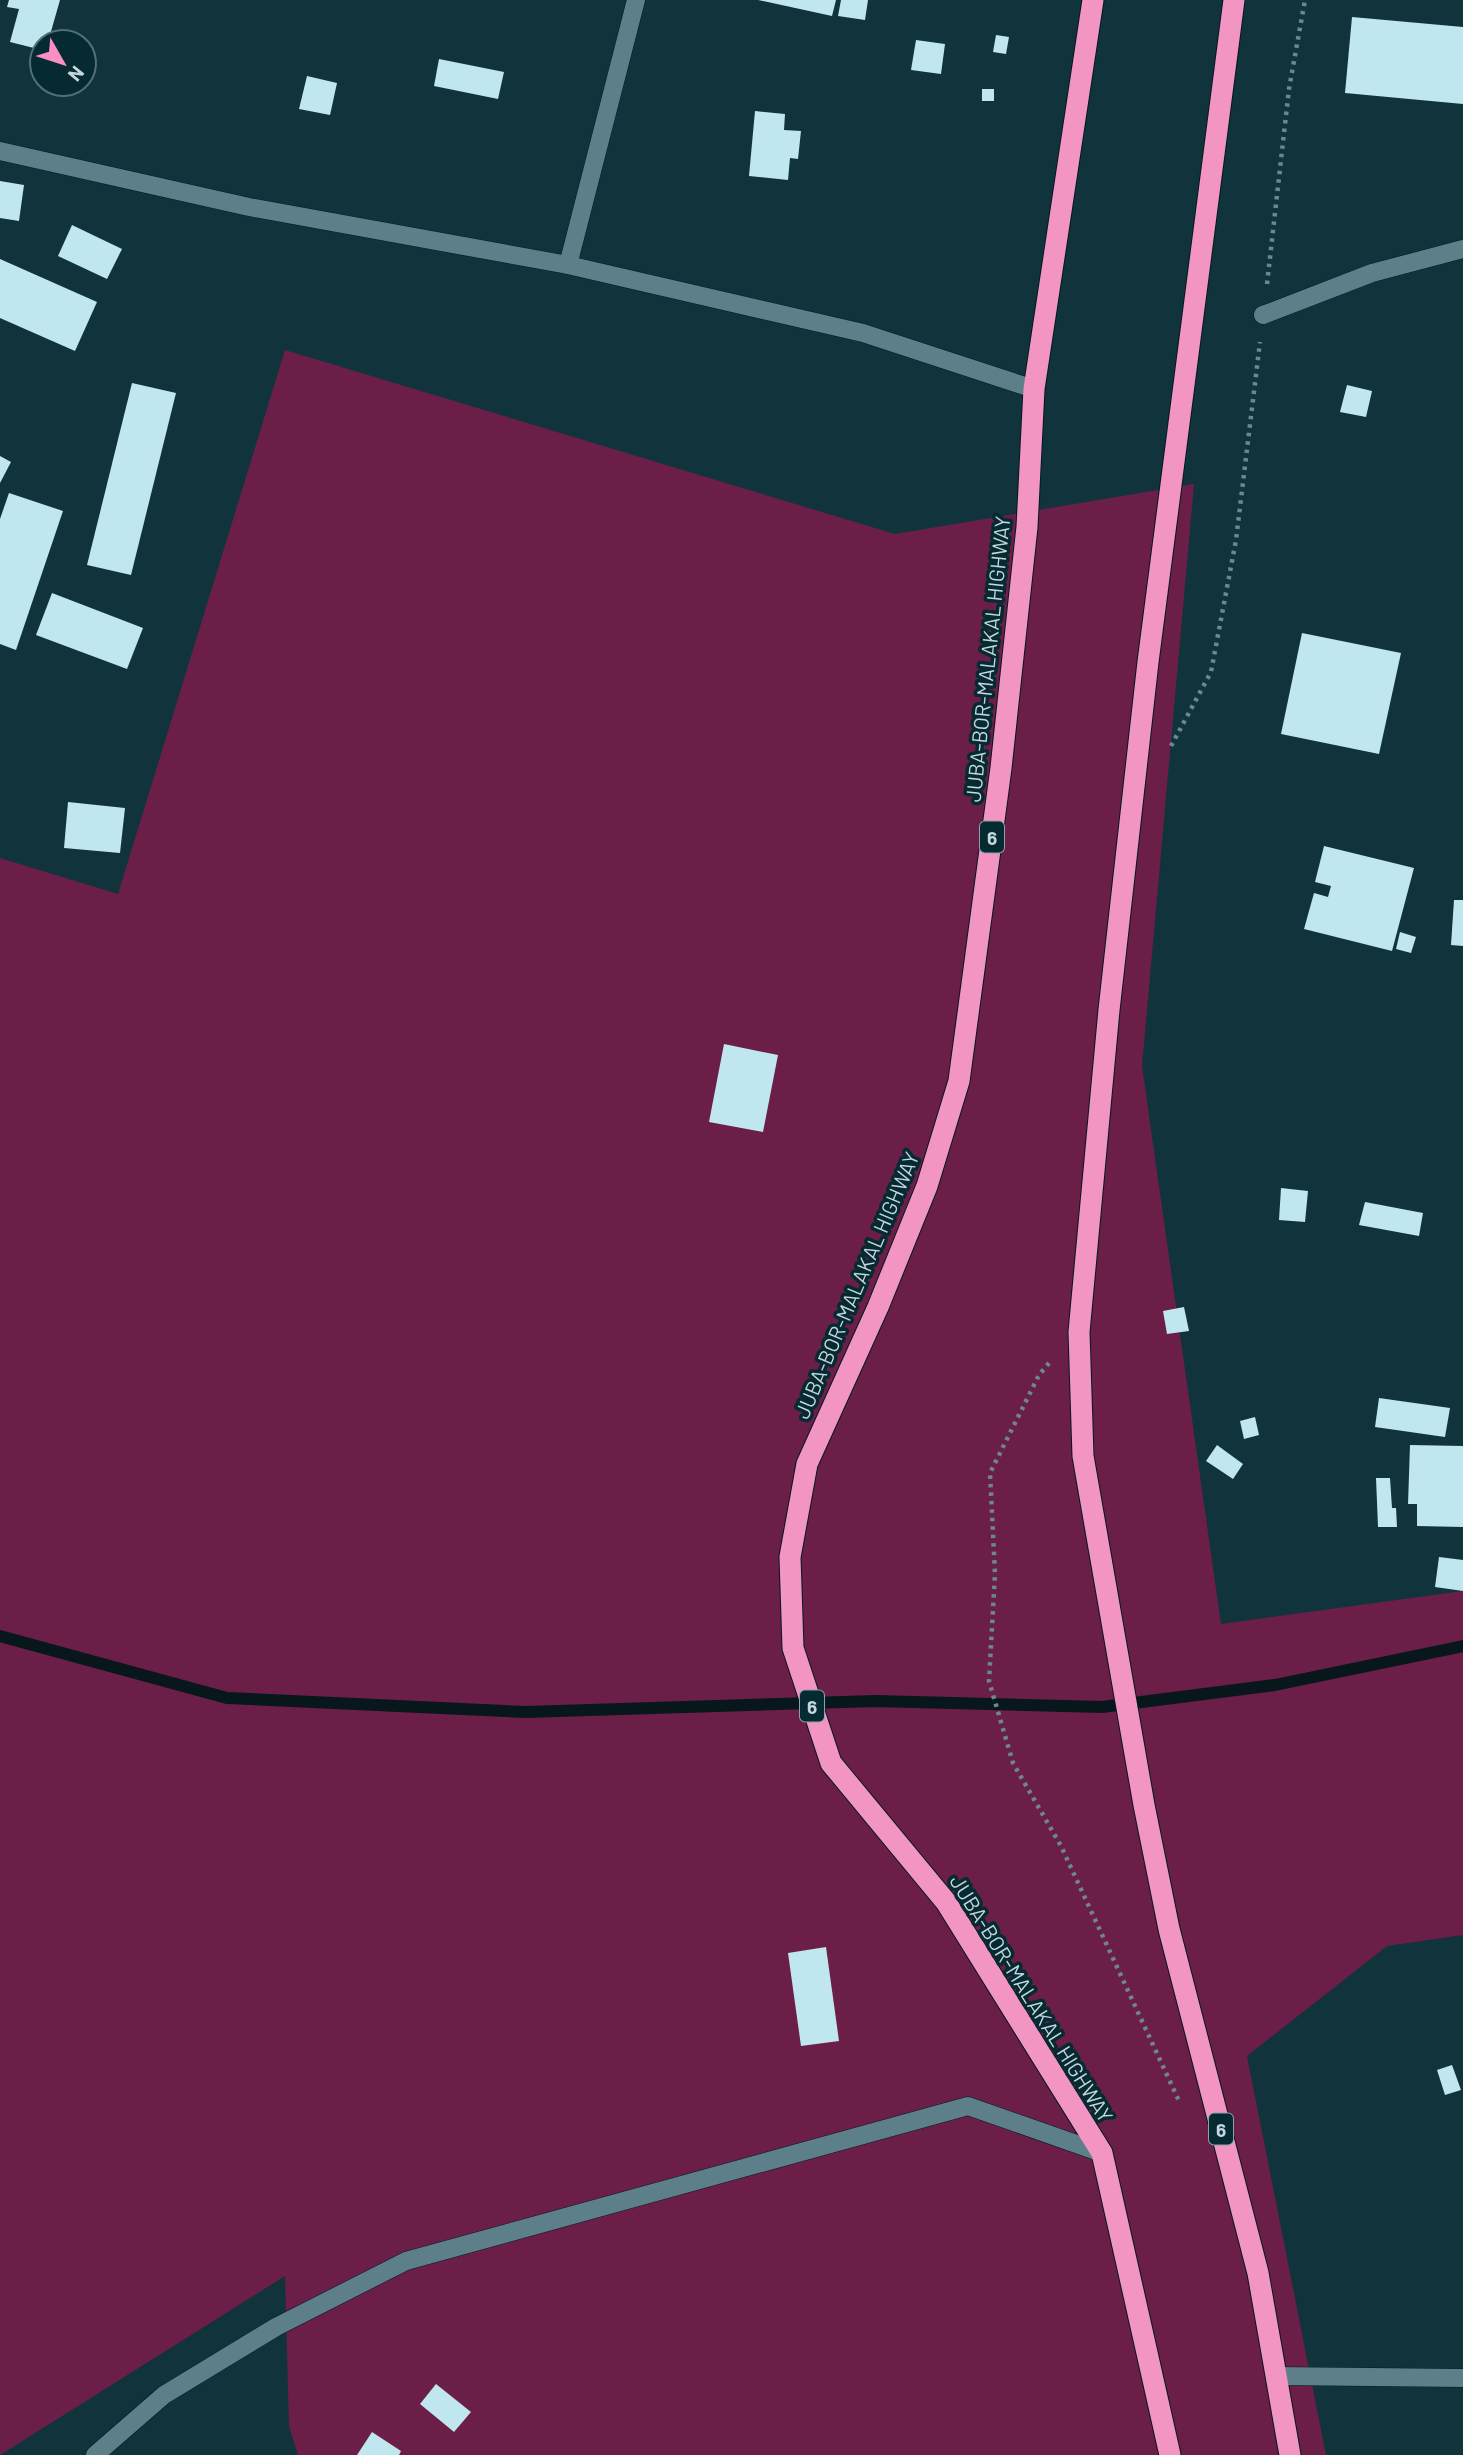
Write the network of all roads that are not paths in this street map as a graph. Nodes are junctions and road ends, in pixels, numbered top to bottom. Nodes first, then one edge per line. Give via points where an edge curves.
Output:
1 (636, 0) edge
2 (1093, 0) edge
3 (1234, 0) edge
4 (0, 151) edge
5 (1463, 249) edge
6 (568, 265) junction
7 (1263, 315) road end
8 (1034, 388) junction
9 (1102, 2154) junction
10 (1276, 2376) junction
11 (1463, 2378) edge
12 (94, 2455) edge
13 (1171, 2455) edge
14 (1290, 2455) edge

1 - 6 street
2 - 8 highway, JUBA-BOR-MALAKAL HIGHWAY / 6
3 - 10 highway, 6 via 1135,785 1079,1332 1083,1456 1144,1805 1169,1928 1258,2273
4 - 6 street via 249,207
5 - 7 street via 1372,273
6 - 8 street via 863,333
8 - 9 highway, JUBA-BOR-MALAKAL HIGHWAY / 6 via 1027,527 958,1081 927,1186 807,1464 790,1557 793,1648 831,1763 946,1902
9 - 12 street via 968,2106 406,2261 276,2328 164,2395
9 - 13 highway, JUBA-BOR-MALAKAL HIGHWAY / 6
10 - 11 street
10 - 14 highway, 6

